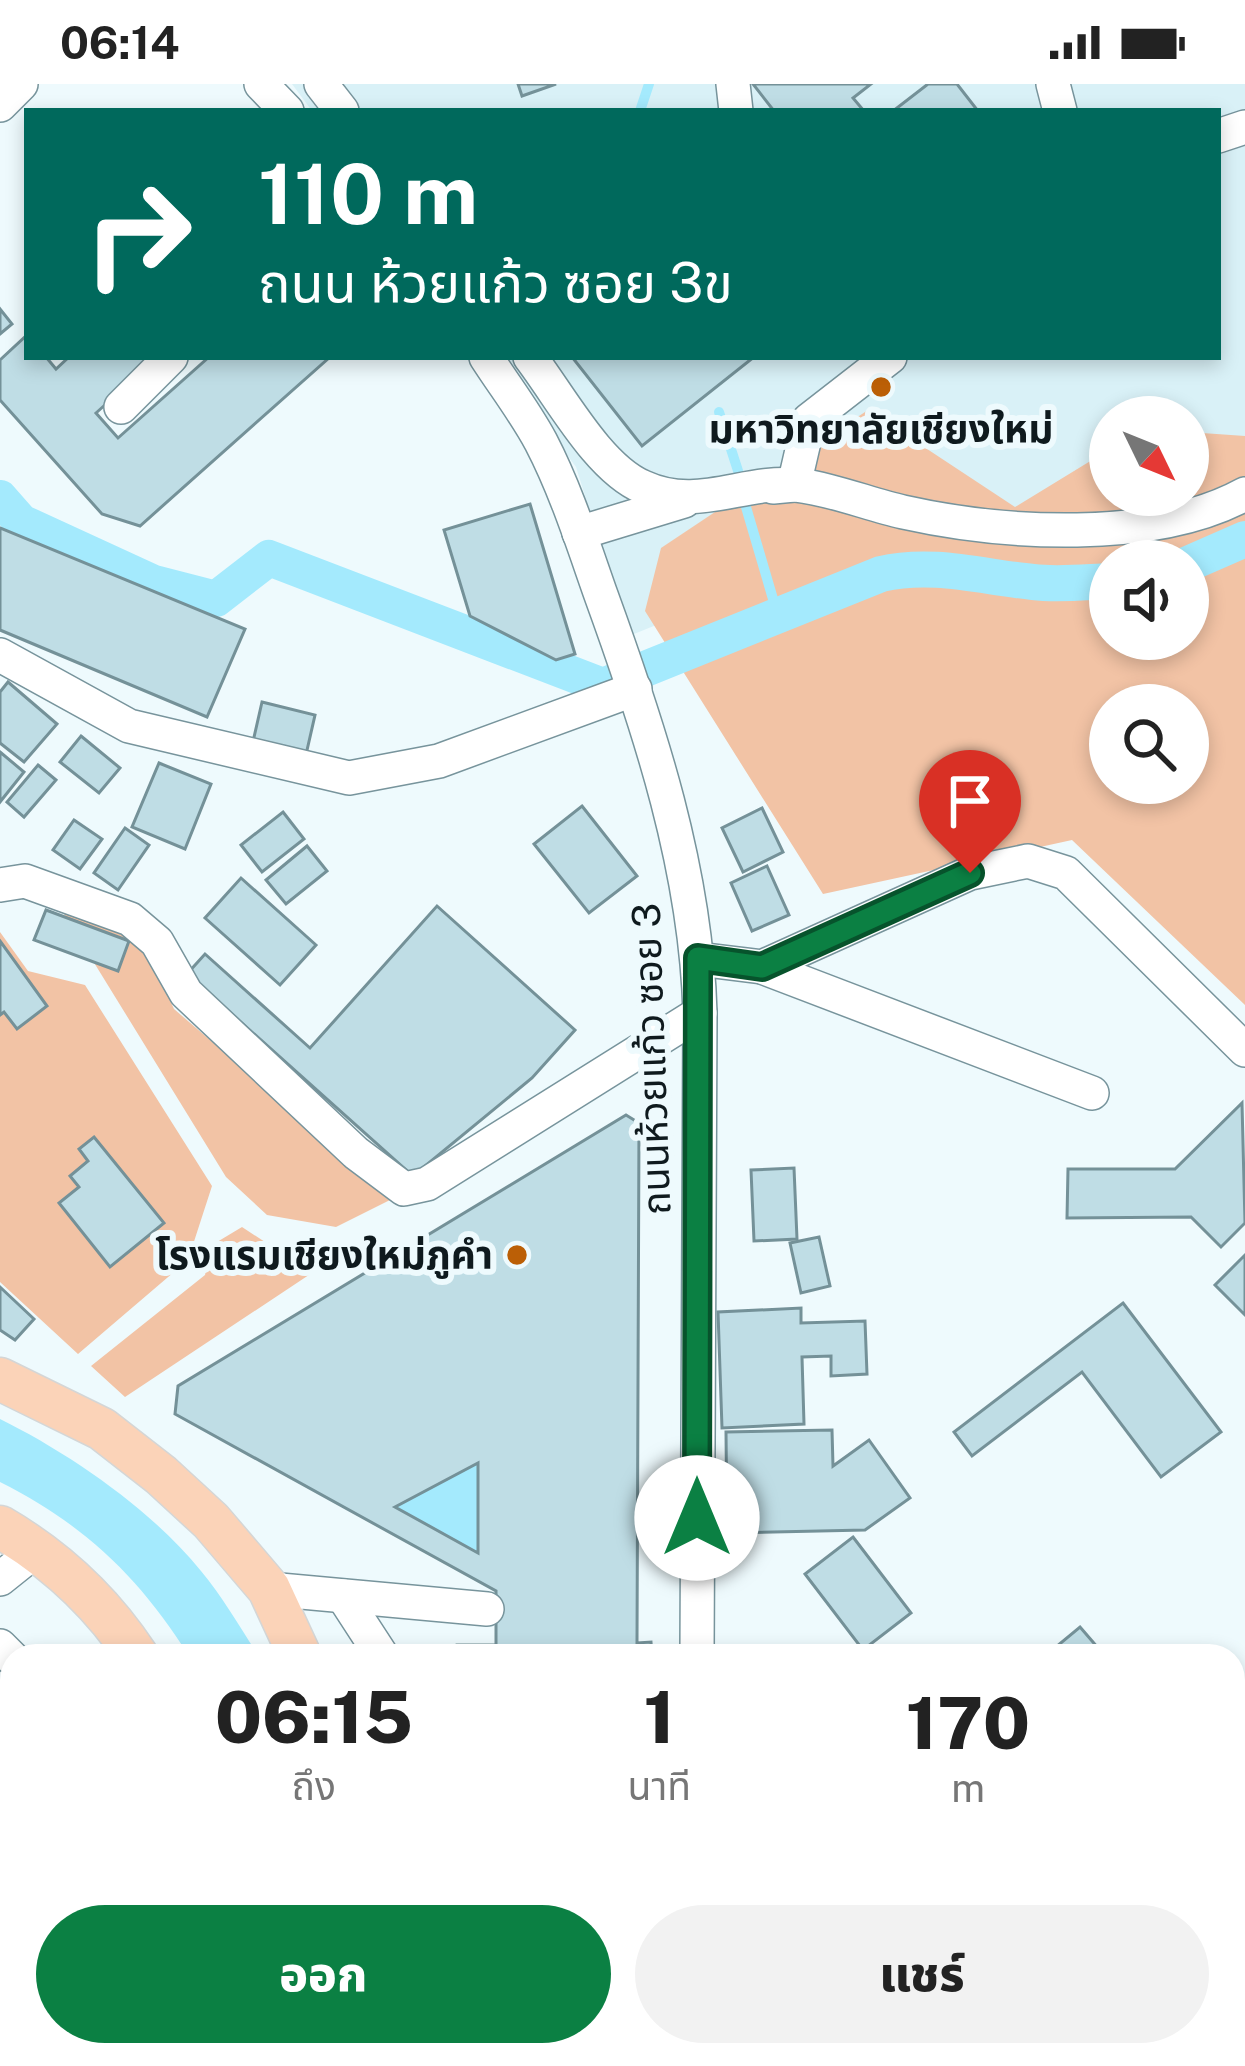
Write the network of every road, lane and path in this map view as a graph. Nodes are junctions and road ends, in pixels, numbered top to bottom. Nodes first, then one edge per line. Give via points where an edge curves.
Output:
1 (21, 84) edge
2 (261, 84) edge
3 (320, 84) edge
4 (0, 105) edge
5 (284, 108) edge
6 (339, 108) edge
7 (168, 360) edge
8 (488, 360) edge
9 (532, 360) edge
10 (886, 360) edge
11 (121, 407) dead end
12 (794, 484) junction
13 (1245, 494) edge
14 (692, 499) junction
15 (579, 533) junction
16 (0, 655) edge
17 (635, 689) junction
18 (0, 885) edge
19 (698, 958) junction
20 (762, 967) junction
21 (700, 1012) junction
22 (1245, 1051) edge
23 (1092, 1093) dead end
24 (0, 1379) edge
25 (0, 1527) edge
26 (35, 1551) junction
27 (0, 1579) edge
28 (269, 1589) junction
29 (343, 1596) junction
30 (487, 1609) dead end
31 (129, 1644) edge
32 (294, 1644) edge
33 (374, 1644) edge
34 (697, 1644) edge

1 - 4 street
2 - 5 street
3 - 6 street
7 - 11 street
8 - 15 street, ถนนห้วยแก้ว ซอย 3 via 540,441
9 - 14 street via 613,470 644,488
10 - 12 street via 808,420
12 - 13 street via 909,513 1048,530 1139,529
12 - 14 street
14 - 15 street
15 - 17 street, ถนนห้วยแก้ว ซอย 3
16 - 17 street via 129,726 349,778 439,761
17 - 19 street, ถนนห้วยแก้ว ซอย 3 via 688,881
18 - 21 street via 26,881 130,919 157,942 186,993 404,1189 427,1184
19 - 20 street
19 - 21 street, ถนนห้วยแก้ว ซอย 3
20 - 22 street via 970,873 1028,861 1066,873
20 - 23 street
21 - 34 street, ถนนห้วยแก้ว ซอย 3
24 - 28 main road via 102,1430 161,1475
25 - 26 main road
26 - 27 street
26 - 31 main road via 73,1580
28 - 29 street
28 - 32 main road
29 - 30 street
29 - 33 street

